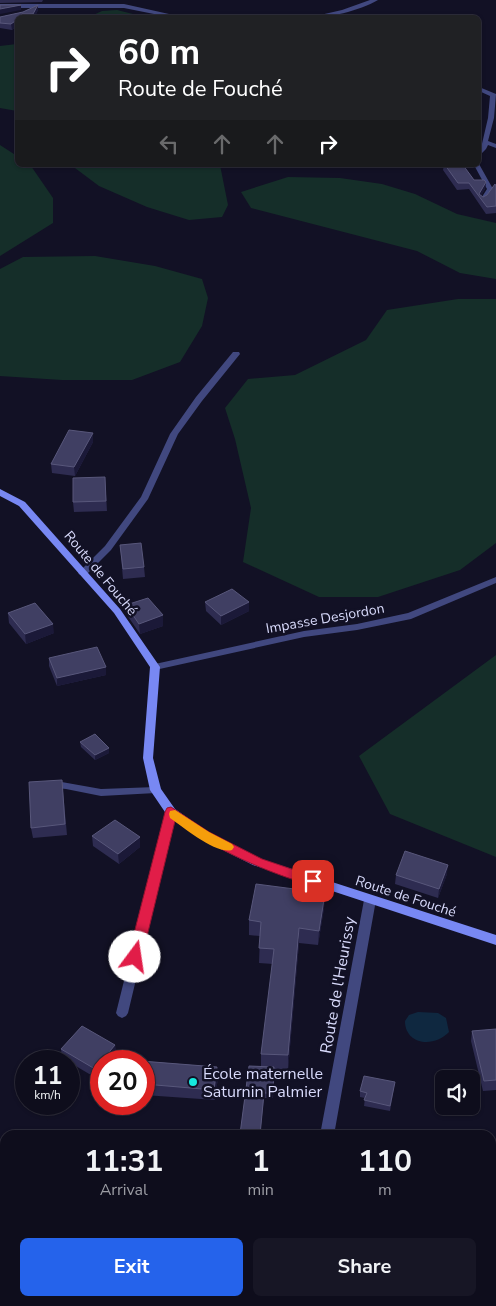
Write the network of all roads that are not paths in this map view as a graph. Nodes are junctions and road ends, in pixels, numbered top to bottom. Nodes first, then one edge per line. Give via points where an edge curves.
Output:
1 (375, 0) edge
2 (0, 6) edge
3 (36, 6) junction
4 (21, 14) edge
5 (344, 14) edge
6 (169, 15) edge
7 (481, 90) edge
8 (494, 96) edge
9 (485, 142) junction
10 (496, 146) edge
11 (481, 152) edge
12 (478, 167) edge
13 (483, 200) edge
14 (236, 354) dead end
15 (0, 492) edge
16 (83, 573) junction
17 (496, 580) edge
18 (155, 667) junction
19 (41, 786) edge
20 (156, 790) junction
21 (171, 812) junction
22 (370, 900) junction
23 (496, 940) edge
24 (122, 1012) dead end
25 (328, 1130) edge

1 - 5 street
2 - 3 street
3 - 4 street
3 - 6 street via 124,6
7 - 8 street
8 - 9 street
9 - 10 street
9 - 11 street
12 - 13 street via 490,188
14 - 16 street via 174,434 145,497 108,548
15 - 16 main road, Route de Fouché via 22,504
16 - 18 main road, Route de Fouché via 117,611
17 - 18 street, Impasse Desjordon via 411,616 358,628 304,634
18 - 20 main road, Route de Fouché via 148,758
19 - 20 lane via 57,784 107,793
20 - 21 main road, Route de Fouché
21 - 22 main road, Route de Fouché via 205,836 257,862
21 - 24 lane
22 - 23 main road, Route de Fouché
22 - 25 street, Route de l'Heurissy

